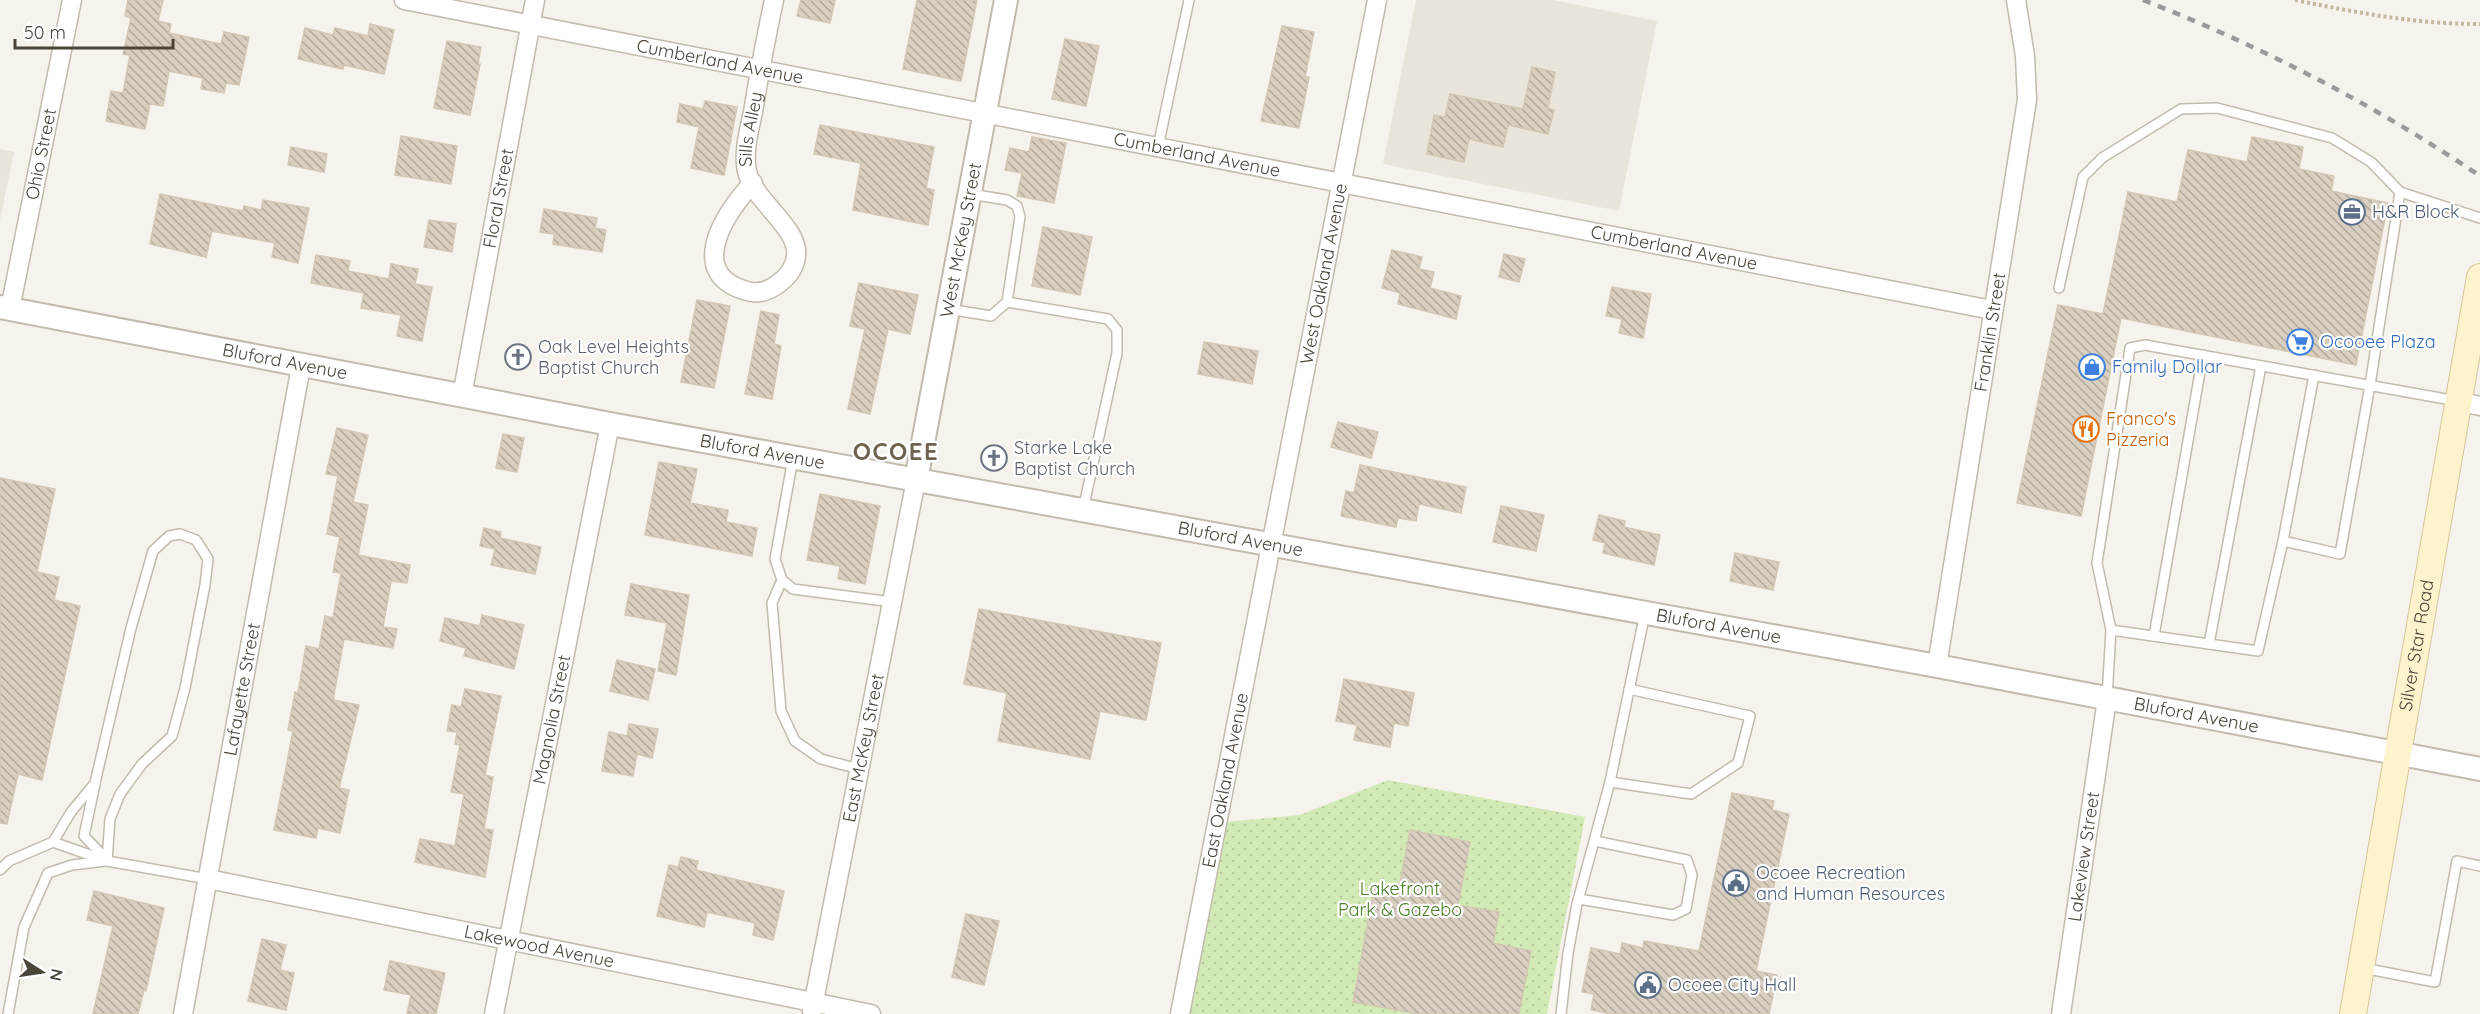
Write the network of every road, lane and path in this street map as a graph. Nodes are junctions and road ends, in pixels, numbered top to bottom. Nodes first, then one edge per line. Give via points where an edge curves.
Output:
1 (72, 0) edge
2 (404, 0) edge
3 (535, 0) edge
4 (774, 0) edge
5 (1006, 0) edge
6 (1189, 0) edge
7 (1377, 0) edge
8 (2016, 0) edge
9 (2295, 0) edge
10 (530, 24) junction
11 (2480, 24) edge
12 (760, 69) junction
13 (985, 114) junction
14 (1158, 147) junction
15 (1341, 182) junction
16 (753, 183) junction
17 (2400, 192) junction
18 (970, 194) junction
19 (2480, 218) edge
20 (2480, 277) edge
21 (2059, 288) dead end
22 (1007, 302) junction
23 (5, 308) edge
24 (948, 309) junction
25 (1992, 310) junction
26 (2203, 355) junction
27 (301, 366) junction
28 (2261, 366) junction
29 (2314, 375) junction
30 (2370, 386) junction
31 (462, 396) junction
32 (2469, 403) edge
33 (610, 424) junction
34 (793, 458) junction
35 (916, 480) junction
36 (1083, 511) junction
37 (2283, 541) junction
38 (1271, 546) junction
39 (782, 580) junction
40 (892, 602) junction
41 (1645, 614) junction
42 (2110, 630) junction
43 (2154, 636) junction
44 (2209, 644) junction
45 (1937, 666) junction
46 (1629, 689) junction
47 (2107, 699) junction
48 (2398, 753) junction
49 (859, 769) junction
50 (2480, 769) edge
51 (1610, 782) junction
52 (95, 783) junction
53 (1595, 841) junction
54 (53, 842) junction
55 (107, 861) junction
56 (2480, 866) edge
57 (0, 870) edge
58 (208, 879) junction
59 (1579, 899) junction
60 (508, 940) junction
61 (2361, 967) junction
62 (812, 1008) edge
63 (8, 1014) edge
64 (183, 1014) edge
65 (494, 1014) edge
66 (871, 1014) edge
67 (1180, 1014) edge
68 (1561, 1014) edge
69 (2061, 1014) edge
70 (2353, 1014) edge

1 - 23 street, Ohio Street
2 - 10 street, Cumberland Avenue
3 - 10 street, Floral Street
4 - 12 street, Sills Alley
5 - 13 street, West McKey Street
6 - 14 lane
7 - 15 street, West Oakland Avenue
8 - 25 street, Franklin Street via 2027,100
9 - 11 path via 2374,17
10 - 12 street, Cumberland Avenue
10 - 31 street, Floral Street
12 - 13 street, Cumberland Avenue
12 - 16 street, Sills Alley via 747,143 747,172
13 - 14 street, Cumberland Avenue
13 - 18 street, West McKey Street
14 - 15 street, Cumberland Avenue
15 - 25 street, Cumberland Avenue
15 - 38 street, West Oakland Avenue
16 - 16 street, Sills Alley via 770,211 788,229 797,258 773,289 760,294 723,280 714,267 715,242 735,202
17 - 19 lane
17 - 21 lane via 2371,162 2332,138 2217,108 2181,109 2102,158 2083,177
17 - 30 lane
18 - 22 lane via 1007,200 1017,206 1020,217
18 - 24 street, West McKey Street
20 - 32 main road, Silver Star Road
22 - 24 lane via 991,316
22 - 36 lane via 1108,319 1117,330 1117,353
23 - 27 street, Bluford Avenue
24 - 35 street, West McKey Street
25 - 45 street, Franklin Street
26 - 28 lane
26 - 42 lane via 2145,345 2130,348 2097,564
26 - 43 lane
27 - 31 street, Bluford Avenue
27 - 58 street, Lafayette Street
28 - 29 lane
28 - 44 lane
29 - 30 lane
29 - 37 lane
30 - 32 lane
30 - 37 lane via 2340,554
31 - 33 street, Bluford Avenue
32 - 48 main road, Silver Star Road
33 - 34 street, Bluford Avenue
33 - 60 street, Magnolia Street
34 - 35 street, Bluford Avenue
34 - 39 lane via 775,560
35 - 36 street, Bluford Avenue
35 - 40 street, East McKey Street
36 - 38 street, Bluford Avenue
37 - 44 lane via 2258,651
38 - 41 street, Bluford Avenue
38 - 67 street, East Oakland Avenue
39 - 40 lane via 793,589
39 - 49 lane via 772,603 781,711 795,741 821,759
40 - 49 street, East McKey Street
41 - 45 street, Bluford Avenue
41 - 46 lane
42 - 43 lane
42 - 47 lane
43 - 44 lane
45 - 47 street, Bluford Avenue
46 - 51 lane
46 - 51 lane via 1750,716 1737,763 1691,794
47 - 48 street, Bluford Avenue
47 - 69 street, Lakeview Street
48 - 50 street, Bluford Avenue
48 - 61 main road, Silver Star Road
49 - 62 street, East McKey Street
51 - 53 lane
52 - 54 lane
52 - 55 lane via 84,836
52 - 55 lane via 153,551 169,536 180,534 196,540 208,559 205,585 172,736 142,764 120,794 110,819
53 - 59 lane
53 - 59 lane via 1687,860 1692,875 1686,909 1672,915
54 - 55 lane
54 - 57 lane via 9,861
55 - 58 lane
55 - 63 lane via 72,865 48,873 24,927
56 - 61 lane via 2457,861 2435,982
58 - 60 street, Lakewood Avenue
58 - 64 street, Lafayette Street
59 - 68 lane
60 - 62 street, Lakewood Avenue
60 - 65 street, Magnolia Street
61 - 70 main road, Silver Star Road
62 - 66 street, Lakewood Avenue

